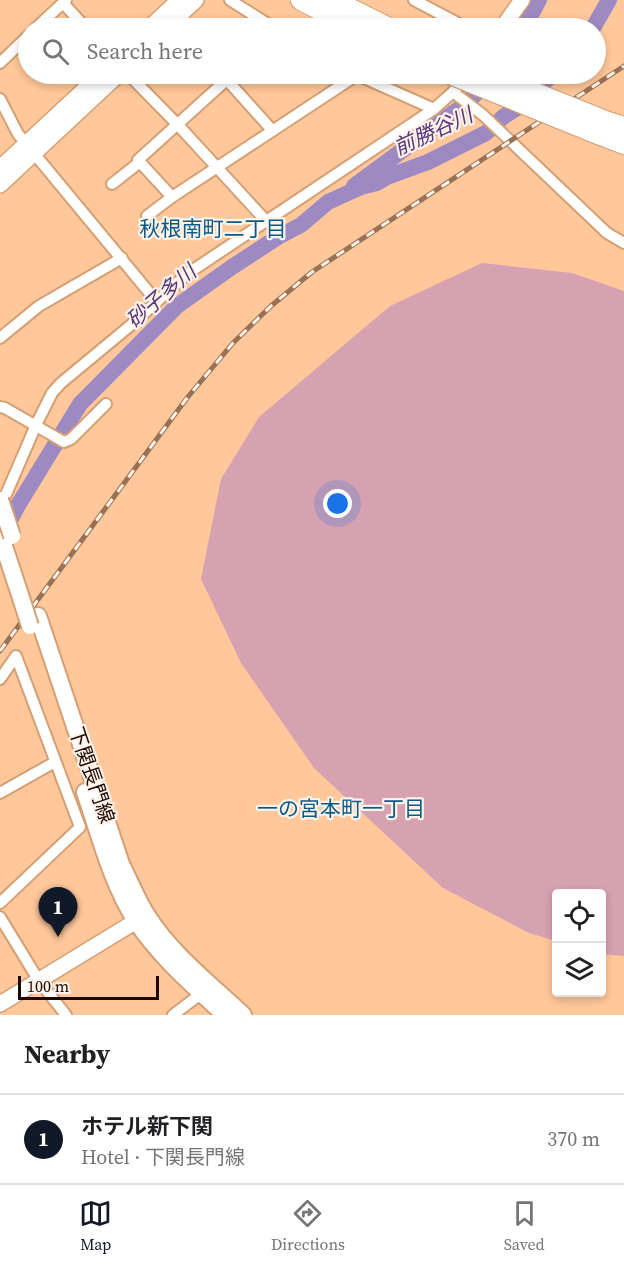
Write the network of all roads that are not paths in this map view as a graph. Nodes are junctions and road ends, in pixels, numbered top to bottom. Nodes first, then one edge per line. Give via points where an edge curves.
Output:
1 (179, 0) edge
2 (196, 0) edge
3 (230, 0) edge
4 (301, 0) edge
5 (333, 0) edge
6 (414, 0) edge
7 (522, 0) edge
8 (65, 2) edge
9 (47, 18) edge
10 (78, 18) edge
11 (160, 18) edge
12 (177, 18) edge
13 (258, 18) edge
14 (336, 18) edge
15 (369, 18) edge
16 (448, 18) edge
17 (509, 18) edge
18 (18, 46) edge
19 (0, 63) edge
20 (91, 84) edge
21 (107, 84) edge
22 (138, 84) edge
23 (222, 84) edge
24 (236, 84) edge
25 (341, 84) edge
26 (378, 84) edge
27 (511, 84) edge
28 (454, 87) edge
29 (0, 99) edge
30 (434, 109) junction
31 (178, 125) junction
32 (610, 128) edge
33 (273, 130) junction
34 (624, 144) edge
35 (30, 148) junction
36 (140, 162) junction
37 (216, 167) junction
38 (0, 168) edge
39 (112, 184) dead end
40 (0, 185) edge
41 (172, 197) junction
42 (147, 216) dead end
43 (267, 222) junction
44 (624, 243) edge
45 (122, 258) junction
46 (157, 302) junction
47 (0, 338) edge
48 (106, 404) dead end
49 (0, 407) edge
50 (36, 425) junction
51 (0, 500) edge
52 (0, 509) edge
53 (6, 540) edge
54 (0, 679) edge
55 (55, 762) junction
56 (0, 793) edge
57 (0, 903) edge
58 (0, 917) edge
59 (141, 918) junction
60 (39, 981) junction
61 (207, 989) junction
62 (0, 1004) edge
63 (66, 1015) edge
64 (173, 1015) edge
65 (225, 1015) edge
66 (243, 1015) edge

1 - 11 main road
2 - 12 main road
3 - 13 street
4 - 14 highway
5 - 15 highway
6 - 16 street
7 - 17 main road
8 - 9 street
8 - 10 street
18 - 19 street
20 - 35 main road
21 - 35 main road
22 - 31 street
23 - 31 street
24 - 33 street
25 - 33 street
26 - 30 street
27 - 32 highway, bridge
28 - 30 street
28 - 32 highway, bridge
28 - 44 street via 607,233
29 - 35 street
30 - 43 street
31 - 36 street
31 - 37 street
32 - 34 highway
33 - 37 street
35 - 38 main road
35 - 40 main road
35 - 45 street
36 - 39 street
36 - 41 street
37 - 41 street
37 - 43 street
41 - 42 street
43 - 46 street via 187,274
45 - 46 street
45 - 47 street via 39,306
46 - 50 street via 61,383
48 - 50 street via 64,442
49 - 50 street
50 - 52 street
51 - 53 main road, 下関長門線, bridge
53 - 59 main road, 下関長門線
54 - 55 street via 16,656
55 - 56 street
55 - 57 street via 80,827
58 - 60 street
59 - 60 main road
59 - 61 main road, 下関長門線 via 180,955
60 - 62 main road
60 - 63 street
61 - 64 street
61 - 65 main road, 下関長門線
61 - 66 main road, 下関長門線

